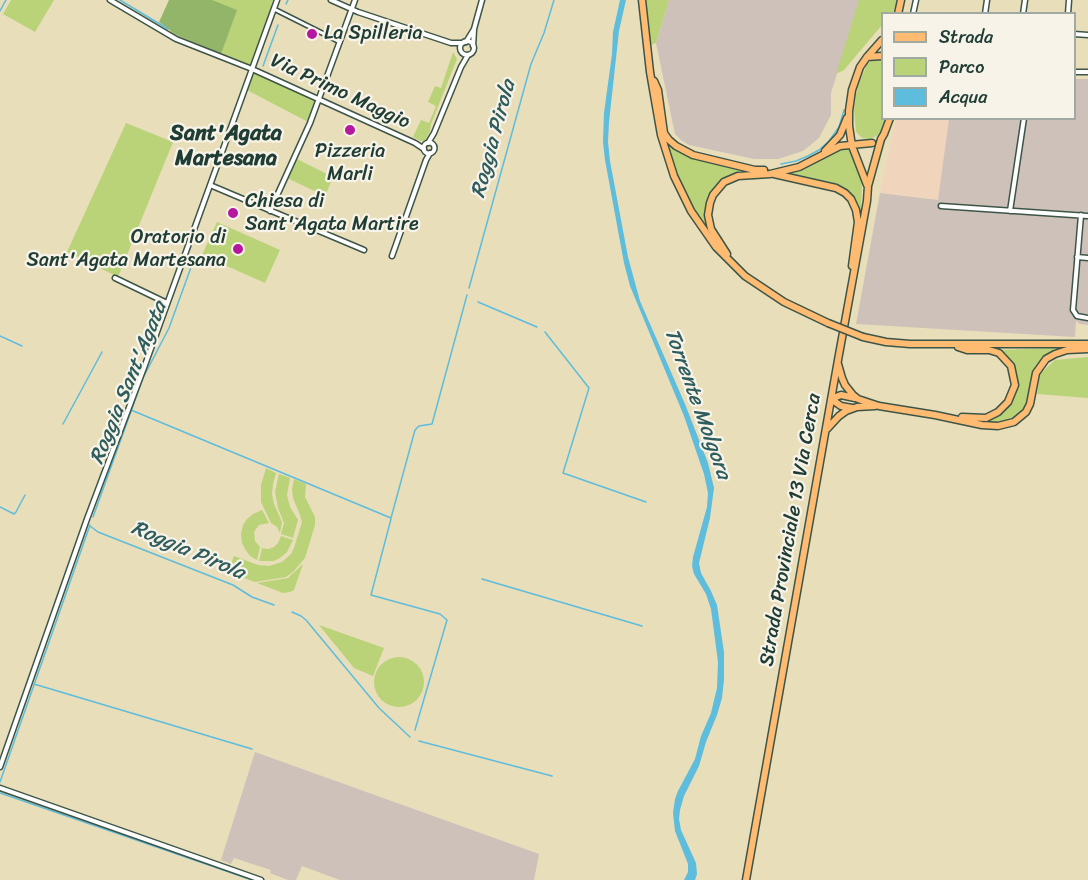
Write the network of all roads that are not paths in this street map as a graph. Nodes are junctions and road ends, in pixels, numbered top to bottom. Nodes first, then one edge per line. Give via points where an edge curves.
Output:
1 (110, 0) edge
2 (277, 0) edge
3 (331, 0) edge
4 (355, 0) edge
5 (482, 0) edge
6 (642, 0) edge
7 (274, 9) junction
8 (352, 9) junction
9 (474, 29) junction
10 (881, 41) edge
11 (340, 42) junction
12 (465, 42) junction
13 (451, 43) junction
14 (473, 46) junction
15 (461, 52) junction
16 (468, 55) junction
17 (881, 55) edge
18 (867, 57) junction
19 (461, 67) junction
20 (252, 69) junction
21 (650, 72) junction
22 (319, 99) junction
23 (849, 111) junction
24 (889, 120) edge
25 (1024, 120) edge
26 (849, 126) junction
27 (880, 139) junction
28 (415, 143) junction
29 (429, 143) junction
30 (872, 143) junction
31 (852, 146) junction
32 (427, 151) junction
33 (817, 158) junction
34 (783, 171) junction
35 (770, 174) junction
36 (210, 185) junction
37 (868, 186) junction
38 (941, 206) dead end
39 (270, 211) junction
40 (1010, 211) junction
41 (1081, 215) junction
42 (1088, 216) edge
43 (364, 249) dead end
44 (392, 256) dead end
45 (1077, 257) junction
46 (1088, 258) edge
47 (741, 274) junction
48 (115, 278) dead end
49 (849, 298) junction
50 (167, 303) junction
51 (1088, 318) edge
52 (948, 345) junction
53 (1088, 347) edge
54 (838, 360) junction
55 (831, 399) junction
56 (858, 399) junction
57 (879, 406) junction
58 (857, 407) junction
59 (935, 415) junction
60 (826, 430) junction
61 (0, 767) edge
62 (0, 788) edge
63 (261, 880) edge
64 (746, 880) edge

1 - 20 street, Via Primo Maggio via 176,39
2 - 7 street
3 - 8 street
4 - 8 street
5 - 9 street
6 - 21 main road
7 - 11 street
7 - 20 street
8 - 11 street
8 - 13 street
9 - 12 street
9 - 14 street
10 - 18 main road, Strada Provinciale 13 Via Cerca
11 - 22 street
12 - 13 street
12 - 14 street
12 - 15 street
13 - 15 street
14 - 16 street
15 - 16 street
15 - 19 street
16 - 19 street
17 - 18 main road
18 - 23 main road, Strada Provinciale 13 Via Cerca via 855,79
19 - 29 street
20 - 22 street, Via Primo Maggio
20 - 36 street
21 - 34 main road via 658,90 664,133 676,146 693,155 755,170
21 - 47 main road via 660,130 677,184 703,230
22 - 28 street, Via Primo Maggio
22 - 39 street
23 - 26 main road, Strada Provinciale 13 Via Cerca
23 - 33 main road via 840,135
24 - 27 main road, Strada Provinciale 13 Via Cerca
25 - 40 street
26 - 30 main road via 857,138
26 - 31 main road, Strada Provinciale 13 Via Cerca
27 - 30 main road
27 - 37 main road, Strada Provinciale 13 Via Cerca
28 - 29 street, Via Primo Maggio
28 - 32 street, Via Primo Maggio
29 - 32 street
29 - 32 street via 434,150
30 - 31 main road
31 - 33 main road via 836,148
31 - 37 main road, Strada Provinciale 13 Via Cerca
32 - 44 street
33 - 34 main road
34 - 35 main road
35 - 47 main road via 734,177 721,185 710,203 711,229
35 - 49 main road via 836,188 851,199 858,222
36 - 39 street
36 - 50 street
37 - 49 main road, Strada Provinciale 13 Via Cerca
38 - 40 street
39 - 43 street
40 - 41 street
41 - 42 street
41 - 45 street
45 - 46 street
45 - 51 street via 1073,312
47 - 52 main road, bridge via 780,300 863,337 900,344
48 - 50 street
49 - 54 main road, Strada Provinciale 13 Via Cerca
50 - 61 street
52 - 53 main road
52 - 59 main road via 999,353 1011,366 1015,385 1008,402 990,416
53 - 59 main road via 1046,359 1035,376 1029,407 1011,423 992,426
54 - 55 main road, Strada Provinciale 13 Via Cerca
54 - 56 main road via 845,386
55 - 56 main road via 841,395
55 - 58 main road via 843,407
55 - 60 main road, Strada Provinciale 13 Via Cerca
56 - 57 main road
57 - 58 main road
57 - 59 main road
58 - 60 main road via 842,414
60 - 64 main road, Strada Provinciale 13 Via Cerca
62 - 63 street

